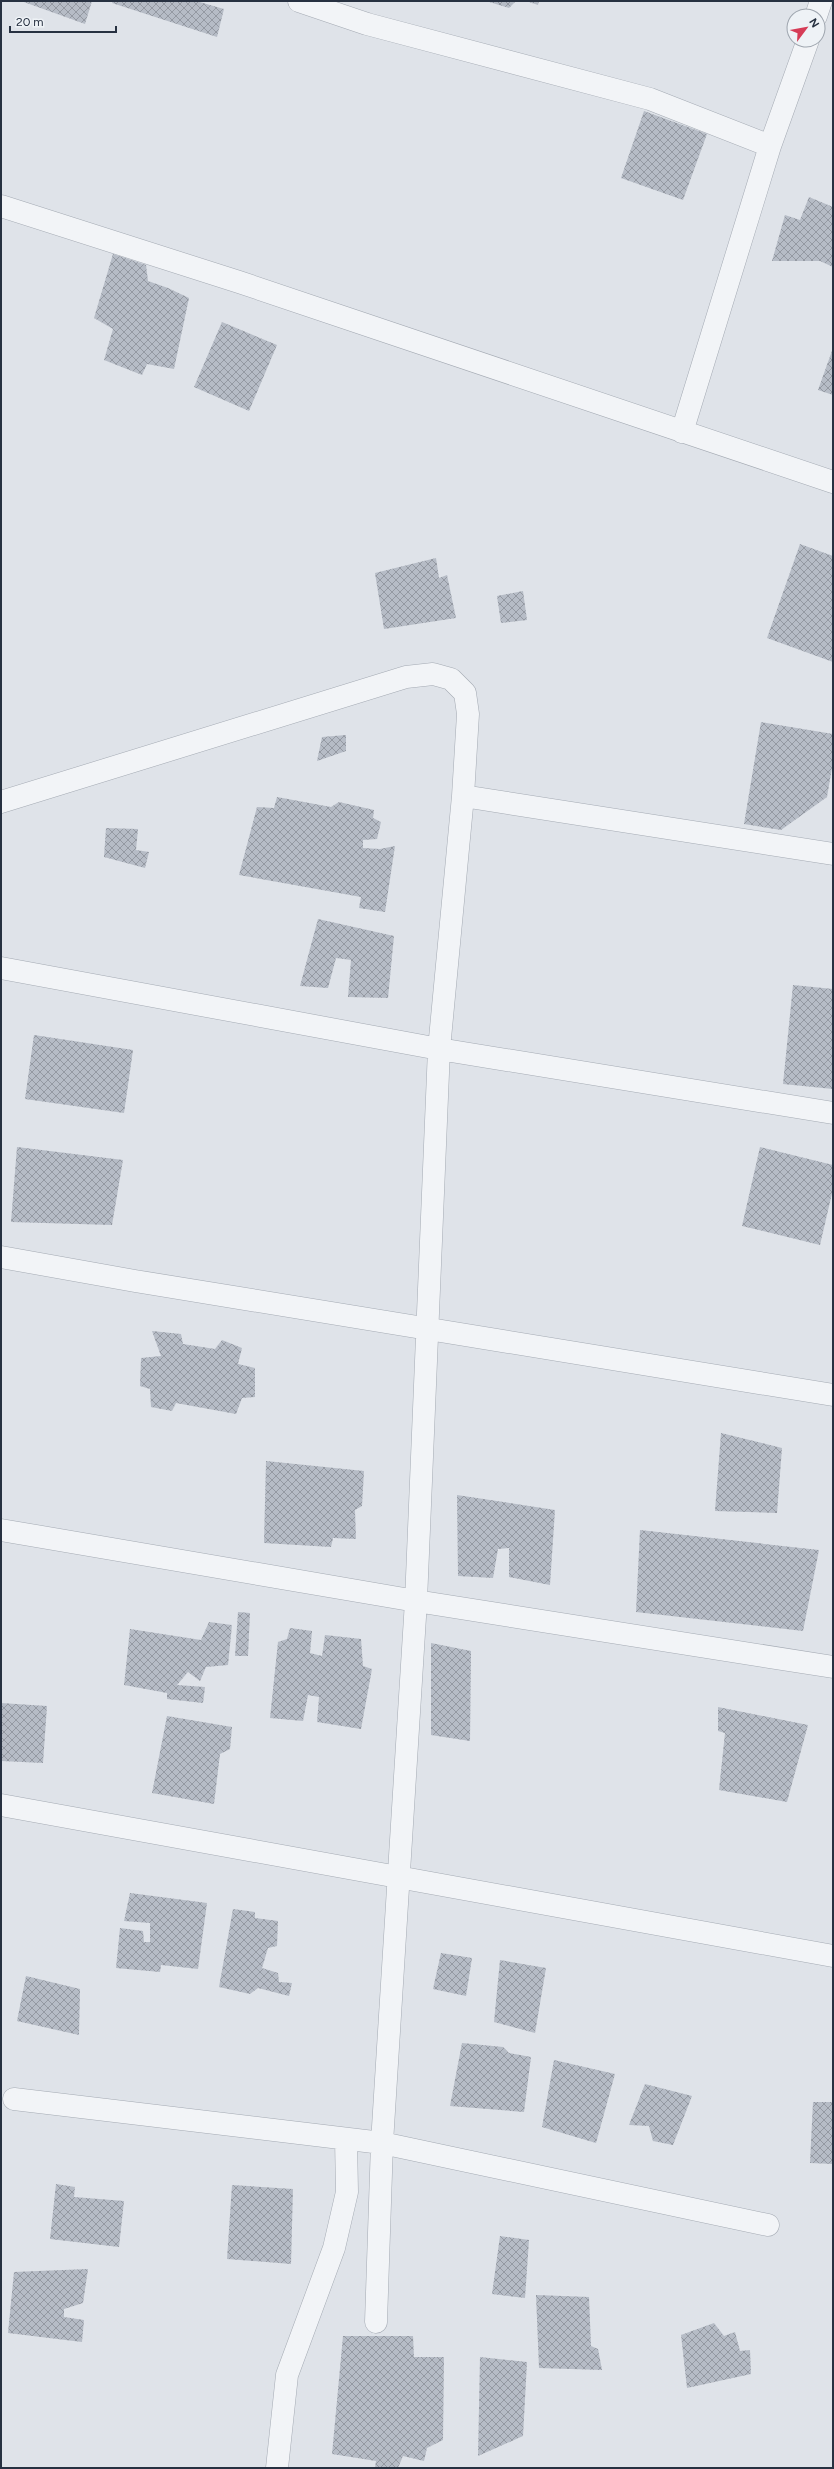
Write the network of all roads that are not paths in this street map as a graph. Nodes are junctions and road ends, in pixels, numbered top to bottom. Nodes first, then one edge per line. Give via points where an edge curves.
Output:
1 (299, 1) edge
2 (805, 48) edge
3 (770, 146) junction
4 (1, 206) edge
5 (682, 432) junction
6 (833, 482) edge
7 (463, 796) junction
8 (1, 802) edge
9 (833, 854) edge
10 (1, 968) edge
11 (439, 1049) junction
12 (833, 1113) edge
13 (1, 1257) edge
14 (426, 1327) junction
15 (833, 1395) edge
16 (1, 1530) edge
17 (416, 1601) junction
18 (833, 1667) edge
19 (1, 1805) edge
20 (399, 1878) junction
21 (833, 1956) edge
22 (14, 2099) dead end
23 (346, 2139) junction
24 (382, 2143) junction
25 (768, 2224) dead end
26 (376, 2322) dead end
27 (276, 2468) edge

1 - 3 street via 367,24 650,99
2 - 3 street
3 - 5 street
4 - 5 street via 246,285
5 - 6 street
7 - 8 street via 468,714 465,693 451,679 433,674 398,679
7 - 9 street
7 - 11 street
10 - 11 street
11 - 12 street
11 - 14 street
13 - 14 street
14 - 15 street
14 - 17 street
16 - 17 street
17 - 18 street
17 - 20 street
19 - 20 street
20 - 21 street
20 - 24 street
22 - 23 street
23 - 24 street
23 - 27 street via 347,2192 334,2248 287,2375
24 - 25 street
24 - 26 street

